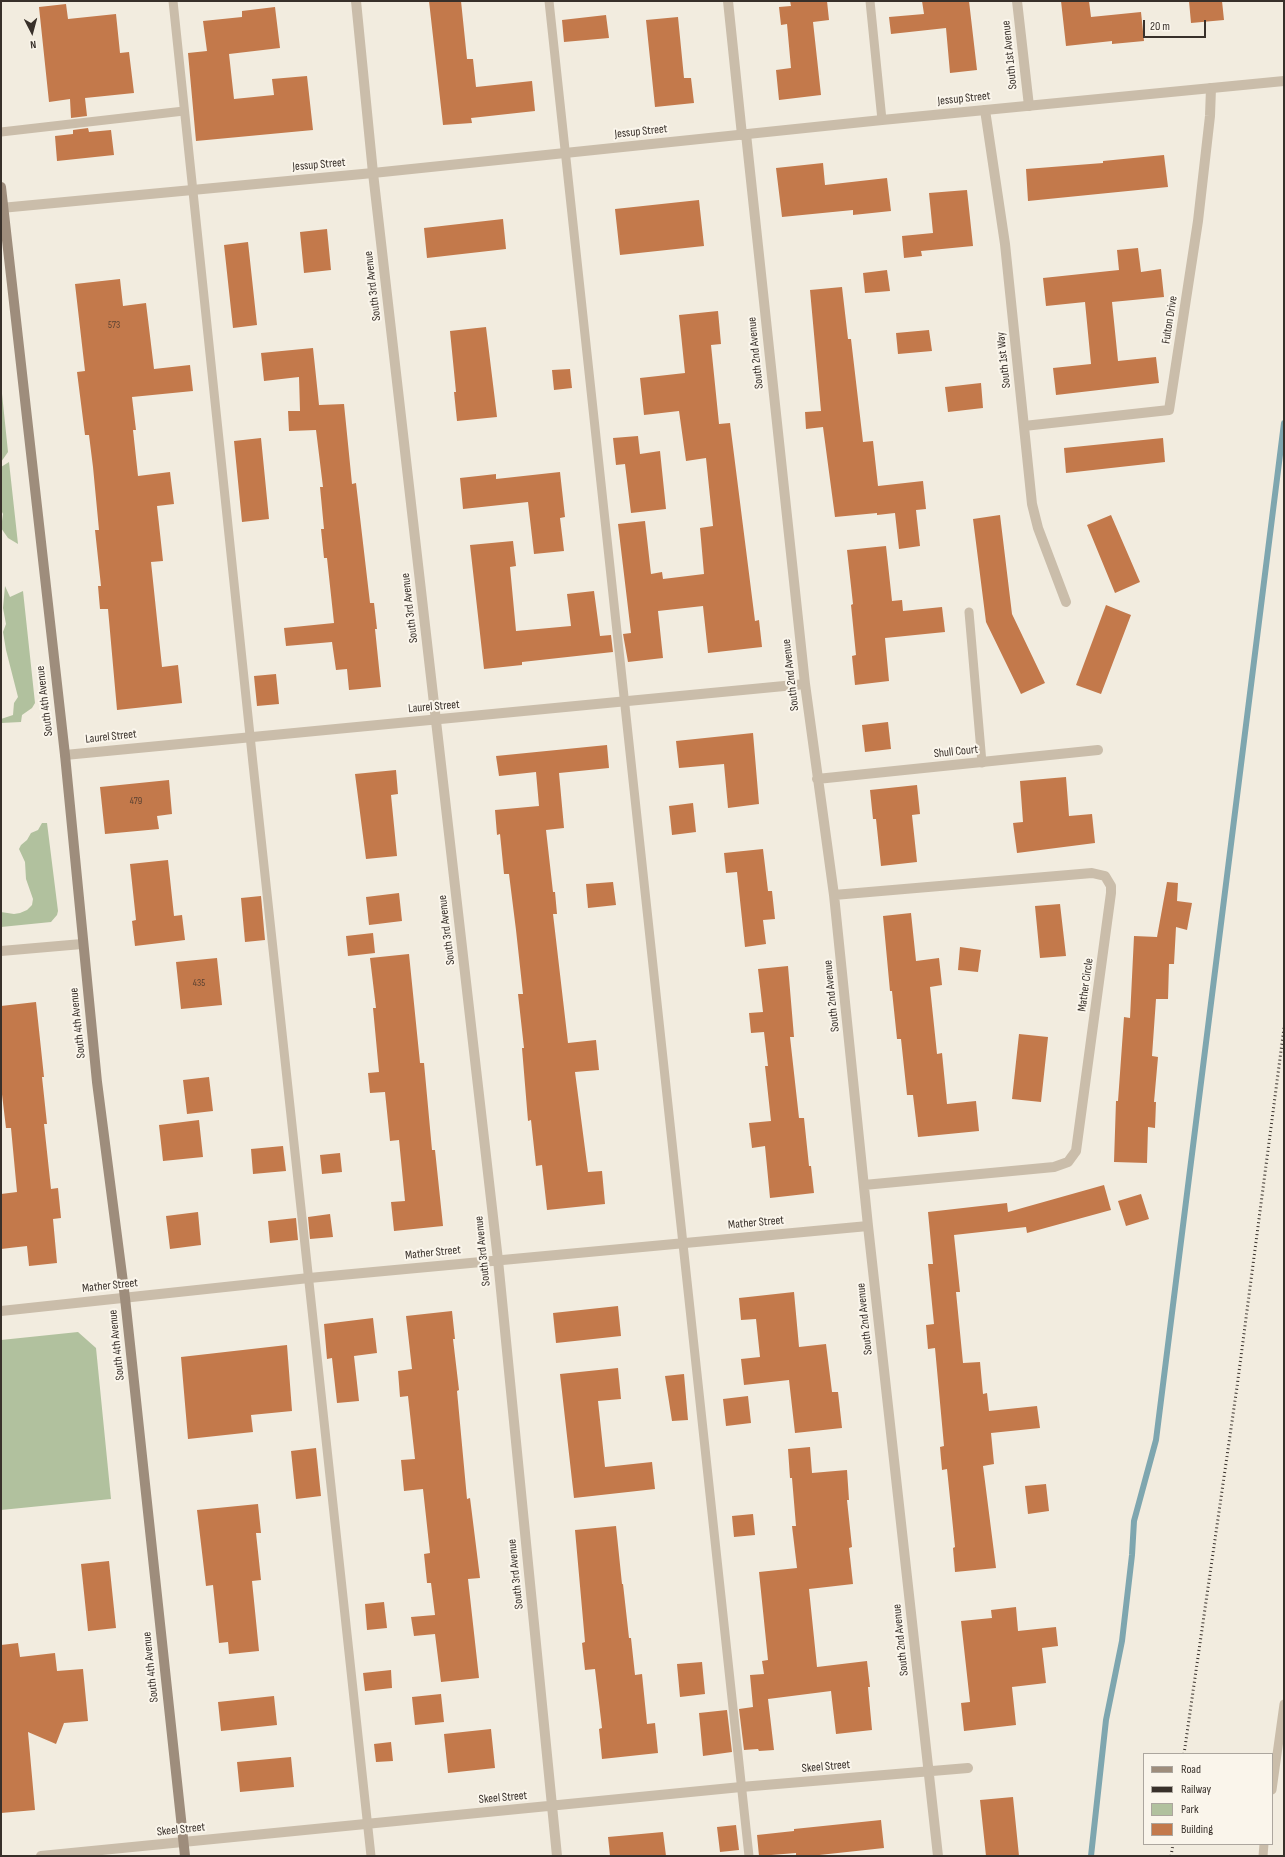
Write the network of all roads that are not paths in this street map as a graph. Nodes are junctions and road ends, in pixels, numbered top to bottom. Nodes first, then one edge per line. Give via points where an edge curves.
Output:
1 (173, 1) edge
2 (356, 1) edge
3 (549, 1) edge
4 (728, 1) edge
5 (870, 1) edge
6 (1017, 1) edge
7 (1284, 81) edge
8 (1211, 88) junction
9 (1029, 106) junction
10 (985, 110) junction
11 (184, 111) junction
12 (882, 120) junction
13 (1, 132) edge
14 (744, 134) junction
15 (565, 153) junction
16 (373, 173) junction
17 (1, 187) edge
18 (193, 190) junction
19 (2, 208) edge
20 (1024, 426) junction
21 (1066, 602) dead end
22 (969, 612) dead end
23 (805, 684) junction
24 (624, 701) junction
25 (436, 720) junction
26 (250, 737) junction
27 (1098, 750) dead end
28 (65, 755) junction
29 (982, 763) junction
30 (817, 779) junction
31 (834, 895) junction
32 (82, 944) junction
33 (1, 951) edge
34 (864, 1185) junction
35 (868, 1226) junction
36 (684, 1243) junction
37 (498, 1260) junction
38 (309, 1278) junction
39 (125, 1298) junction
40 (1, 1311) edge
41 (1284, 1704) edge
42 (968, 1768) dead end
43 (929, 1771) junction
44 (1273, 1783) edge
45 (741, 1787) junction
46 (552, 1806) junction
47 (368, 1823) junction
48 (183, 1843) junction
49 (1264, 1845) edge
50 (41, 1856) edge
51 (185, 1856) edge
52 (371, 1856) edge
53 (557, 1856) edge
54 (749, 1856) edge
55 (938, 1856) edge
56 (1263, 1856) edge

1 - 11 lane
2 - 16 street, South 3rd Avenue
3 - 15 lane
4 - 14 street, South 2nd Avenue
5 - 12 lane
6 - 9 street, South 1st Avenue
7 - 8 street, Jessup Street
8 - 9 street, Jessup Street
8 - 20 street, Fulton Drive via 1198,221 1169,410
9 - 10 street, Jessup Street
10 - 12 street, Jessup Street
10 - 20 street, South 1st Way via 1005,244
11 - 13 lane
11 - 18 lane
12 - 14 street, Jessup Street
14 - 15 street, Jessup Street
14 - 23 street, South 2nd Avenue
15 - 16 street, Jessup Street
15 - 24 lane
16 - 18 street, Jessup Street
16 - 25 street, South 3rd Avenue
17 - 19 main road, South 4th Avenue
18 - 19 street, Jessup Street
18 - 26 lane
19 - 28 main road, South 4th Avenue
20 - 21 street, South 1st Way via 1032,504 1038,528
22 - 29 lane
23 - 24 street, Laurel Street
23 - 30 street, South 2nd Avenue
24 - 25 street, Laurel Street
24 - 36 lane
25 - 26 street, Laurel Street
25 - 37 street, South 3rd Avenue
26 - 28 street, Laurel Street
26 - 38 lane
27 - 29 street, Shull Court
28 - 32 main road, South 4th Avenue
29 - 30 street, Shull Court
30 - 31 street, South 2nd Avenue
31 - 34 street, South 2nd Avenue
31 - 34 street, Mather Circle via 1092,873 1105,876 1111,886 1076,1151 1068,1162 1054,1167
32 - 33 street
32 - 39 main road, South 4th Avenue
34 - 35 street, South 2nd Avenue
35 - 36 street, Mather Street
35 - 43 street, South 2nd Avenue
36 - 37 street, Mather Street
36 - 45 lane
37 - 38 street, Mather Street
37 - 46 street, South 3rd Avenue
38 - 39 street, Mather Street
38 - 47 lane
39 - 40 street, Mather Street
39 - 48 main road, South 4th Avenue
41 - 44 lane
42 - 43 street, Skeel Street
43 - 45 street, Skeel Street
43 - 55 street, South 2nd Avenue
45 - 46 street, Skeel Street
45 - 54 lane
46 - 47 street, Skeel Street
46 - 53 street, South 3rd Avenue
47 - 48 street, Skeel Street
47 - 52 lane
48 - 50 street, Skeel Street
48 - 51 main road, South 4th Avenue
49 - 56 lane

